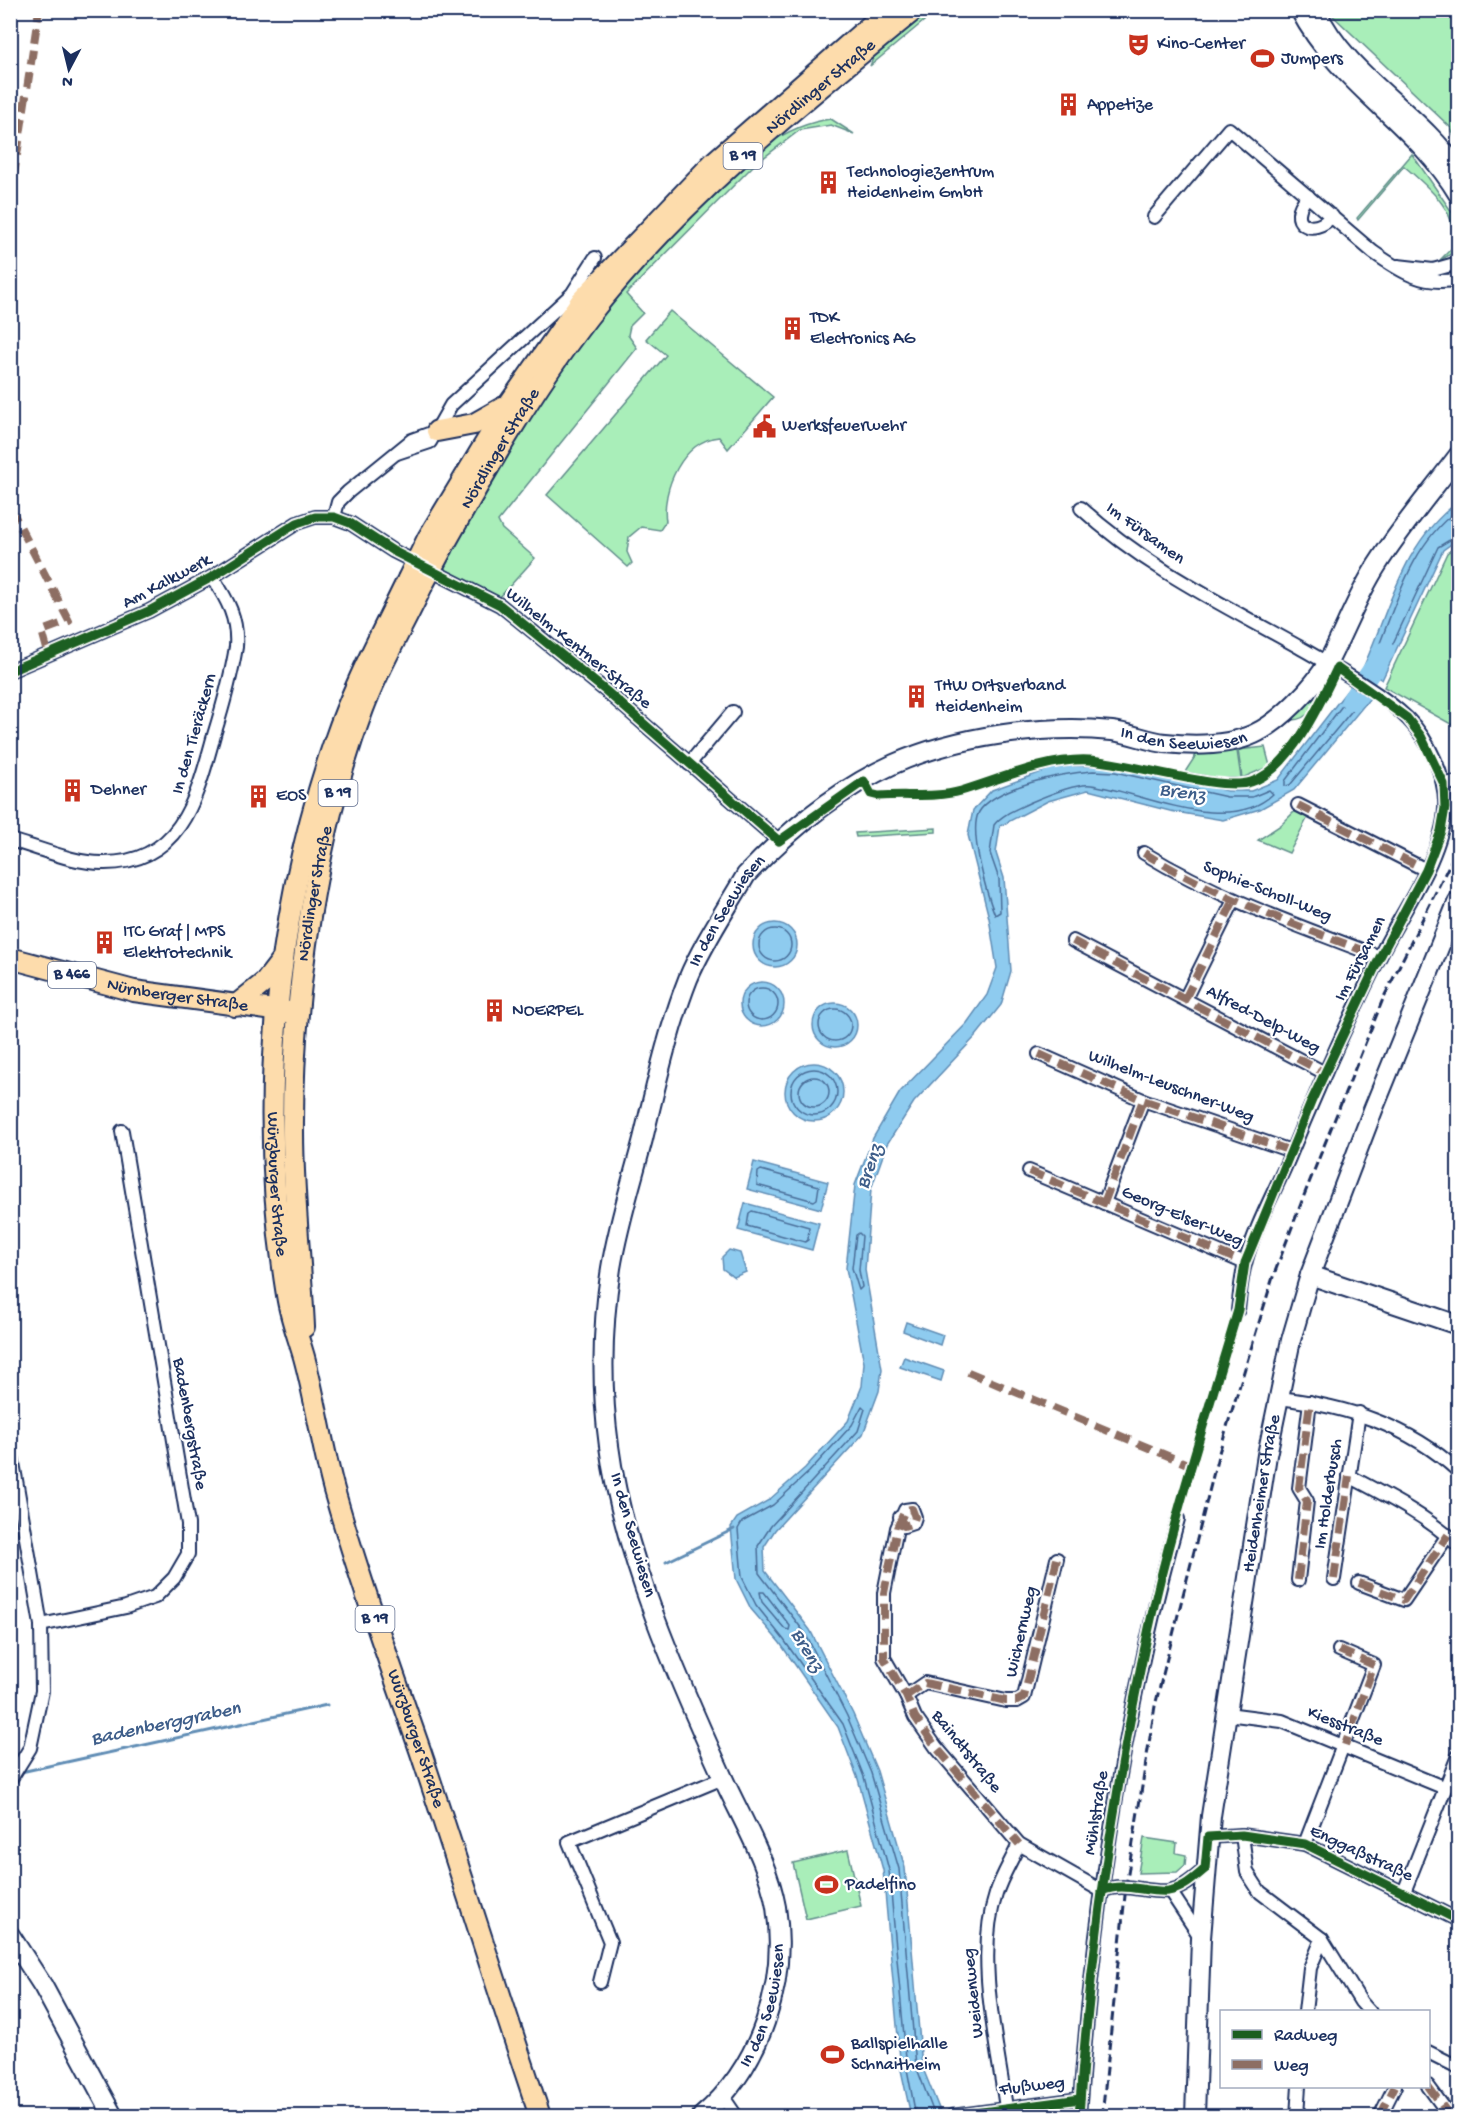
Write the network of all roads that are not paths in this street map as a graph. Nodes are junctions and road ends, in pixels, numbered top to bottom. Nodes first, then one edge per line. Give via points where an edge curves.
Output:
1 (888, 10) edge
2 (914, 10) edge
3 (1300, 10) edge
4 (1317, 12) edge
5 (1458, 170) edge
6 (1458, 194) edge
7 (1308, 196) junction
8 (1332, 216) junction
9 (1154, 218) dead end
10 (594, 258) dead end
11 (1458, 263) edge
12 (1393, 266) junction
13 (1458, 279) edge
14 (509, 404) junction
15 (436, 431) junction
16 (1458, 456) edge
17 (1081, 508) dead end
18 (334, 517) junction
19 (436, 543) junction
20 (212, 578) junction
21 (415, 582) junction
22 (1328, 663) junction
23 (10, 671) edge
24 (734, 712) dead end
25 (689, 764) junction
26 (1458, 782) edge
27 (1444, 784) junction
28 (1298, 805) dead end
29 (10, 840) edge
30 (779, 841) junction
31 (1144, 853) dead end
32 (1426, 870) junction
33 (1234, 900) junction
34 (1458, 901) edge
35 (1073, 941) dead end
36 (1380, 957) junction
37 (10, 958) edge
38 (282, 960) junction
39 (1185, 999) junction
40 (235, 1006) junction
41 (278, 1011) junction
42 (298, 1013) junction
43 (1039, 1054) dead end
44 (1324, 1073) junction
45 (1143, 1100) junction
46 (122, 1131) dead end
47 (1292, 1151) junction
48 (1029, 1171) dead end
49 (1104, 1203) junction
50 (1245, 1263) junction
51 (1310, 1275) junction
52 (1238, 1310) dead end
53 (1458, 1325) edge
54 (304, 1357) junction
55 (1279, 1398) junction
56 (1310, 1402) junction
57 (1359, 1413) junction
58 (10, 1445) edge
59 (1458, 1471) edge
60 (1349, 1476) junction
61 (900, 1517) dead end
62 (1178, 1519) dead end
63 (1448, 1535) junction
64 (1458, 1545) edge
65 (1057, 1559) dead end
66 (1334, 1579) dead end
67 (1298, 1580) dead end
68 (1359, 1583) dead end
69 (41, 1625) junction
70 (1339, 1650) dead end
71 (906, 1696) junction
72 (1227, 1714) junction
73 (1345, 1745) junction
74 (1458, 1756) edge
75 (723, 1778) junction
76 (10, 1780) edge
77 (1451, 1786) edge
78 (1242, 1835) junction
79 (1208, 1837) junction
80 (1019, 1844) junction
81 (1305, 1844) junction
82 (1205, 1869) junction
83 (1102, 1891) junction
84 (1170, 1891) junction
85 (1404, 1892) junction
86 (1458, 1920) edge
87 (10, 1935) edge
88 (1201, 1938) junction
89 (1322, 1939) junction
90 (600, 1982) dead end
91 (1305, 2010) edge
92 (1368, 2010) edge
93 (1430, 2053) edge
94 (1458, 2067) edge
95 (1299, 2088) edge
96 (1394, 2088) edge
97 (1429, 2088) edge
98 (723, 2097) junction
99 (1080, 2099) junction
100 (1006, 2108) junction
101 (113, 2116) edge
102 (539, 2116) edge
103 (702, 2116) edge
104 (736, 2116) edge
105 (952, 2116) edge
106 (1079, 2116) edge
107 (1195, 2116) edge
108 (1297, 2116) edge
109 (1380, 2116) edge
110 (1450, 2116) edge

1 - 14 main road, Nördlinger Straße / B 19 via 671,204 581,301
2 - 19 main road, Nördlinger Straße / B 19 via 717,179 669,226 595,309
3 - 6 street via 1332,58 1430,153
4 - 5 street via 1351,61 1420,123
7 - 8 street
7 - 8 street via 1299,206 1300,221 1316,227
7 - 9 street via 1229,129
8 - 12 street
10 - 15 street via 572,294 451,405
11 - 12 street via 1433,270
12 - 13 street via 1427,281
14 - 15 main road via 474,424
14 - 19 main road, Nördlinger Straße / B 19
15 - 18 street via 424,446 397,453 342,497
16 - 22 street, In den Seewiesen via 1377,565 1347,617
17 - 22 street, Im Fürsamen via 1108,533 1185,584
18 - 20 street, Am Kalkwerk via 315,516 297,523
18 - 25 street, Wilhelm-Kentner-Straße via 500,605 580,668
19 - 21 main road, Nördlinger Straße / B 19, bridge
20 - 23 street, Am Kalkwerk via 117,627
20 - 29 street, In den Tieräckern via 231,608 236,647 201,782 181,825 147,854 114,863 84,862
21 - 38 main road, Nördlinger Straße / B 19 via 366,666 336,736 302,851
21 - 42 main road, Nördlinger Straße / B 19 via 341,777 321,864
22 - 27 street, Im Fürsamen via 1407,718 1421,736
22 - 30 street, In den Seewiesen via 1305,693 1255,734 1221,744 1164,743 1113,731 1043,728 930,750 864,781
24 - 25 street
25 - 30 street, Wilhelm-Kentner-Straße
26 - 27 street
27 - 32 street, Im Fürsamen via 1441,831
28 - 32 street
30 - 75 street, In den Seewiesen via 746,875 689,978 662,1063 611,1267 603,1363 618,1500 665,1638
31 - 33 street, Sophie-Scholl-Weg via 1186,879
32 - 36 street, Im Fürsamen
33 - 36 street, Sophie-Scholl-Weg
33 - 39 street, Alfred-Delp-Weg
34 - 51 street, Heidenheimer Straße
35 - 39 street, Alfred-Delp-Weg
36 - 44 street, Im Fürsamen
37 - 40 main road, Nürnberger Straße / B 466 via 134,991
38 - 40 main road, B 19 via 265,982
38 - 41 main road, Nördlinger Straße / B 19
39 - 44 street, Alfred-Delp-Weg
40 - 41 main road, Nürnberger Straße / B 466
41 - 42 main road, B 466
41 - 54 main road, Würzburger Straße / B 19 via 273,1083 275,1181 287,1296
42 - 54 main road, Würzburger Straße / B 19 via 293,1142
43 - 45 street, Wilhelm-Leuschner-Weg
44 - 47 street, Im Fürsamen
45 - 47 street, Wilhelm-Leuschner-Weg
45 - 49 street, Georg-Elser-Weg
46 - 69 street, Badenbergstraße via 188,1524 188,1554 174,1578 155,1597
47 - 50 street, Im Fürsamen
48 - 49 street, Georg-Elser-Weg
49 - 50 street, Georg-Elser-Weg
50 - 52 street, Im Fürsamen
51 - 53 street
51 - 55 street, Heidenheimer Straße
54 - 102 main road, Würzburger Straße / B 19 via 352,1550
55 - 56 street
55 - 72 street, Heidenheimer Straße
56 - 57 street
56 - 67 street, Im Holderbusch via 1299,1488 1307,1501
57 - 59 street via 1416,1440
57 - 60 street, Im Holderbusch
58 - 69 street
60 - 63 street
60 - 66 street, Im Holderbusch
61 - 71 street, Baindtstraße via 888,1569 883,1634 884,1658
62 - 83 street, Mühlstraße via 1149,1627
63 - 64 street
63 - 68 street via 1404,1600
65 - 71 street, Wichernweg via 1024,1697 1006,1701 925,1683
69 - 76 street via 42,1691 30,1748
70 - 73 street via 1374,1665
71 - 80 street, Baindtstraße via 915,1717 936,1746
72 - 73 street, Kiesstraße via 1282,1721
72 - 79 street, Heidenheimer Straße
73 - 77 street, Kiesstraße
73 - 81 street
74 - 77 street
75 - 90 street via 569,1842 610,1942
75 - 98 street, In den Seewiesen via 768,1875 776,1908 778,1946 774,1984 758,2044
77 - 85 street
78 - 79 street, Enggaßstraße
78 - 81 street, Enggaßstraße
78 - 89 street via 1247,1872 1260,1892
79 - 82 street, Heidenheimer Straße
80 - 83 street, Baindtstraße
80 - 100 street, Weidenweg via 996,1893 987,1939 987,1969
81 - 85 street, Enggaßstraße
82 - 84 street
82 - 88 street, Heidenheimer Straße
83 - 84 street via 1112,1886
83 - 99 street, Mühlstraße
84 - 88 street
85 - 86 street, Enggaßstraße
87 - 101 street via 43,1986
88 - 107 street, Heidenheimer Straße
89 - 91 street via 1310,1968
89 - 92 street
93 - 94 street
95 - 108 street
96 - 109 street
97 - 110 street
98 - 103 street, In den Seewiesen
98 - 104 street
99 - 100 street, Flußweg
99 - 106 street, Mühlstraße
100 - 105 street, Flußweg

